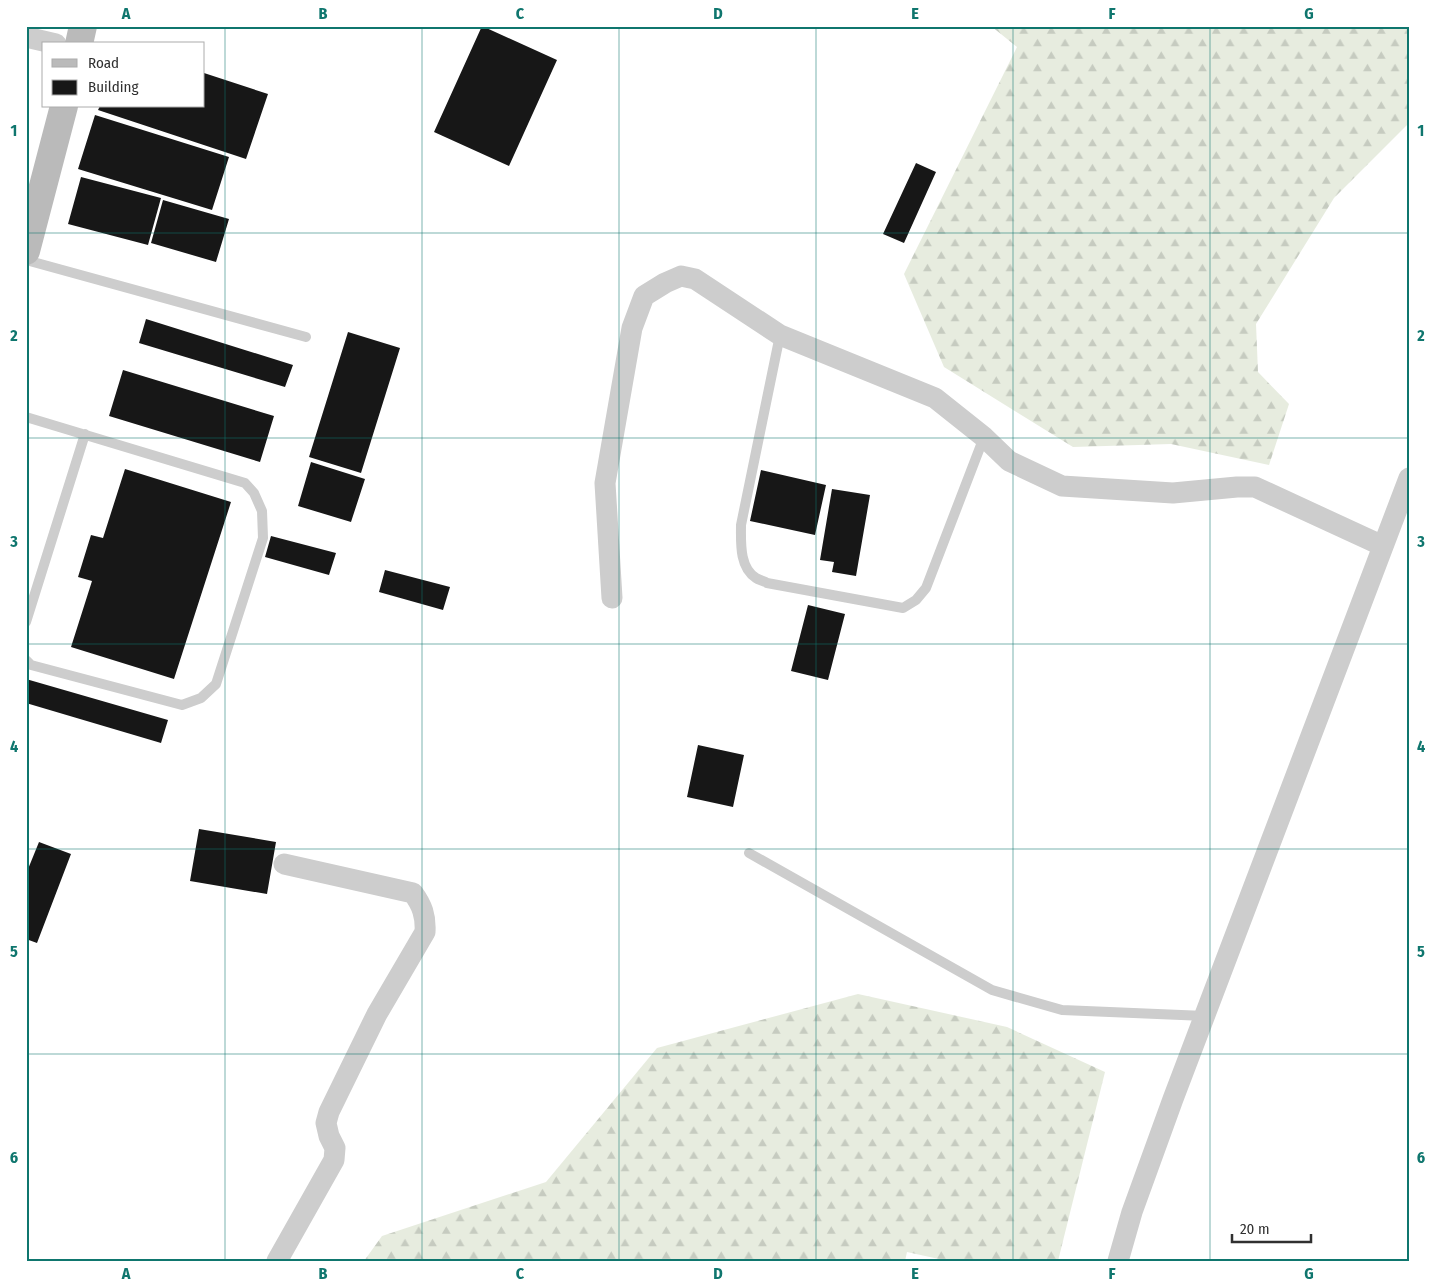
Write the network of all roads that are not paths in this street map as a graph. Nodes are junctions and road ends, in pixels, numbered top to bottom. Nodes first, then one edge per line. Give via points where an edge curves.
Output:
1 (83, 26) edge
2 (26, 37) edge
3 (47, 42) edge
4 (80, 42) edge
5 (63, 108) edge
6 (26, 251) edge
7 (26, 260) edge
8 (780, 335) junction
9 (306, 337) dead end
10 (26, 417) edge
11 (85, 434) junction
12 (984, 437) junction
13 (1409, 478) edge
14 (1383, 546) junction
15 (612, 598) dead end
16 (26, 622) edge
17 (26, 660) edge
18 (749, 852) dead end
19 (284, 864) dead end
20 (1205, 1016) junction
21 (277, 1261) edge
22 (1118, 1261) edge

1 - 4 main road
2 - 3 street
5 - 6 main road
7 - 9 lane
8 - 12 street via 935,398
8 - 12 lane via 741,525 741,552 746,567 755,578 767,583 903,608 916,600 926,588
8 - 15 street via 695,279 682,276 644,296 632,328 605,483
10 - 11 lane
11 - 16 lane
11 - 17 lane via 245,483 254,493 262,511 263,538 216,684 201,698 182,705
12 - 14 street via 1009,461 1062,486 1173,493 1255,487
13 - 14 street
14 - 20 street
18 - 20 lane via 992,990 1062,1010
19 - 21 street via 413,893 421,904 426,921 425,932 377,1014 329,1112 326,1123 335,1148 334,1160
20 - 22 street via 1132,1212

